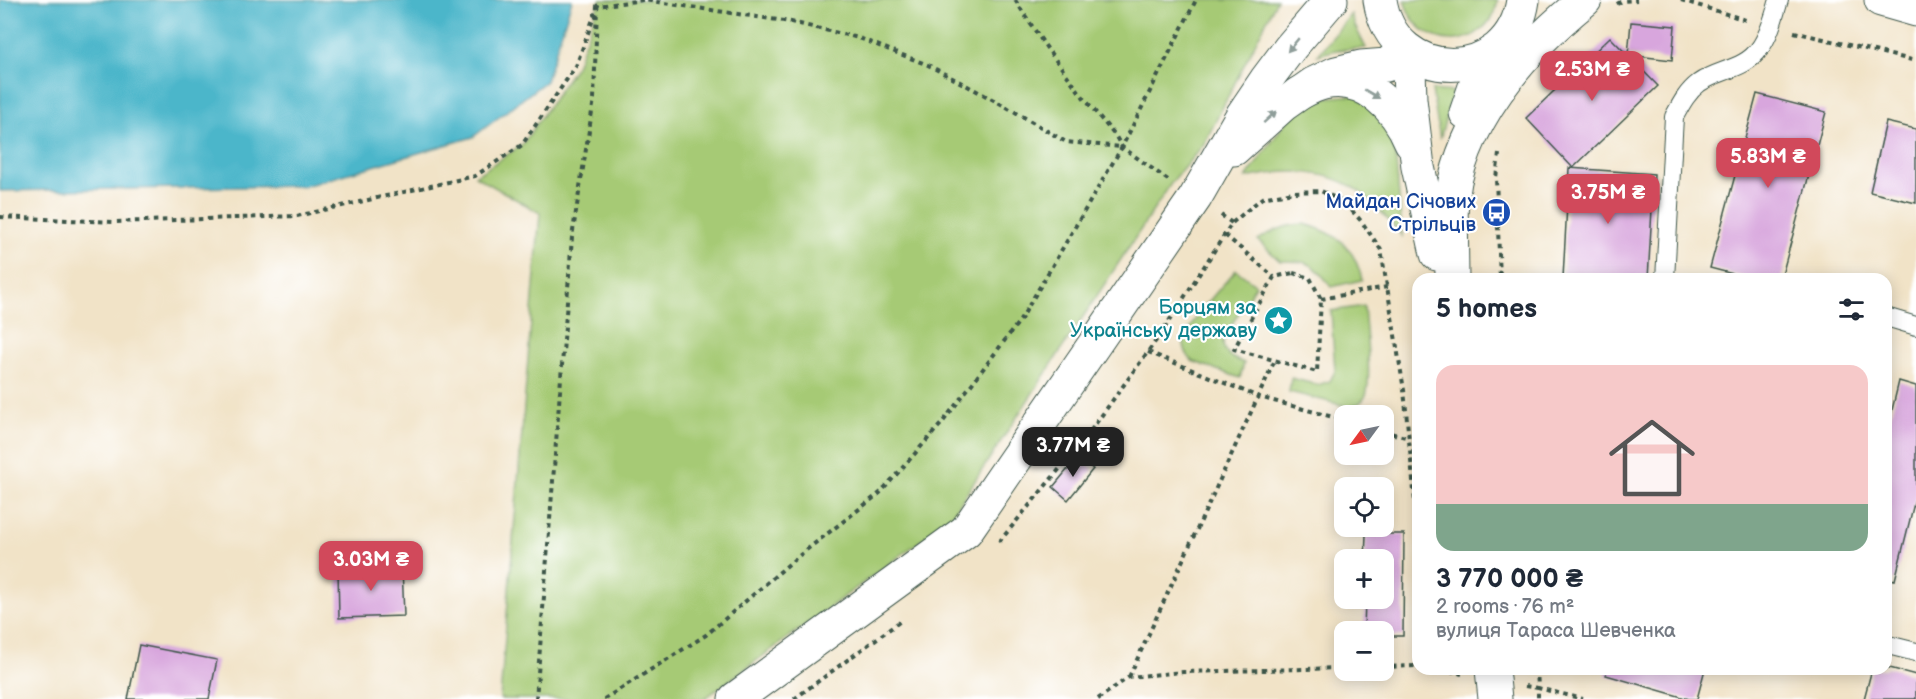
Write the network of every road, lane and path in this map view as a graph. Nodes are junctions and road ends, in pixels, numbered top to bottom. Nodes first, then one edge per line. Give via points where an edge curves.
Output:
1 (600, 0) edge
2 (1015, 0) edge
3 (1196, 0) edge
4 (1330, 0) edge
5 (1380, 0) edge
6 (1563, 0) edge
7 (1623, 0) edge
8 (1637, 0) edge
9 (1681, 0) edge
10 (1779, 0) edge
11 (1881, 0) edge
12 (1600, 2) edge
13 (597, 6) junction
14 (1916, 10) edge
15 (1519, 15) edge
16 (1771, 27) junction
17 (1411, 52) junction
18 (1491, 53) junction
19 (1916, 61) edge
20 (1298, 94) junction
21 (1500, 146) dead end
22 (1122, 147) junction
23 (1418, 167) junction
24 (1211, 171) junction
25 (1172, 182) dead end
26 (1220, 215) dead end
27 (0, 217) edge
28 (1450, 217) junction
29 (1225, 235) dead end
30 (1441, 273) edge
31 (1452, 273) edge
32 (1500, 273) edge
33 (1665, 273) edge
34 (1274, 277) junction
35 (1387, 287) junction
36 (1321, 299) junction
37 (1892, 319) edge
38 (1916, 326) edge
39 (1148, 352) dead end
40 (1275, 360) junction
41 (1259, 397) junction
42 (1334, 417) edge
43 (1394, 434) edge
44 (1409, 438) junction
45 (1412, 469) edge
46 (1892, 646) edge
47 (1916, 652) edge
48 (1412, 666) edge
49 (1394, 667) edge
50 (1334, 668) edge
51 (1493, 675) edge
52 (1537, 675) edge
53 (1129, 677) junction
54 (536, 699) edge
55 (604, 699) edge
56 (735, 699) edge
57 (1098, 699) edge
58 (1495, 699) edge
59 (1582, 699) edge

1 - 13 path
2 - 22 path
3 - 22 path
4 -> 24 main road via 1266,80
5 - 17 main road via 1391,32
6 - 15 main road
7 - 8 path
7 - 12 path
9 - 16 path
10 - 16 lane
11 - 14 main road
12 - 28 main road via 1535,46 1500,86 1466,147
13 - 22 path via 644,0 791,22 859,38 928,65 1066,142
13 - 27 path via 576,66 522,145 475,176 297,216 114,222
13 - 54 path via 594,99 572,237
15 - 18 main road via 1500,46
16 - 19 path
16 - 33 lane via 1760,49 1744,64 1700,82 1684,97 1674,117
17 - 18 main road via 1448,65 1470,63
17 - 20 main road via 1387,64 1336,73
17 - 23 main road via 1410,99
18 - 28 main road via 1465,116 1457,149
20 -> 23 main road via 1332,82 1372,92 1399,117
24 -> 20 main road
21 - 32 path via 1496,178
22 - 25 path
22 - 55 path via 1021,319 942,423 880,493 706,635
23 - 30 main road
24 - 56 main road via 966,531
26 - 35 path via 1233,223 1262,198 1321,191 1345,203 1362,222 1381,250
28 - 31 main road
29 - 34 path
34 - 36 path via 1293,273 1310,278
34 - 40 path via 1234,349
35 - 36 path
35 - 44 path
36 - 40 path via 1317,372
37 - 38 lane
39 - 41 path
40 - 41 path
41 - 42 path
41 - 53 path
43 - 44 path
44 - 45 path
46 - 47 lane
48 - 49 path
50 - 53 path
51 - 58 main road
52 - 59 path via 1538,688
53 - 57 path

